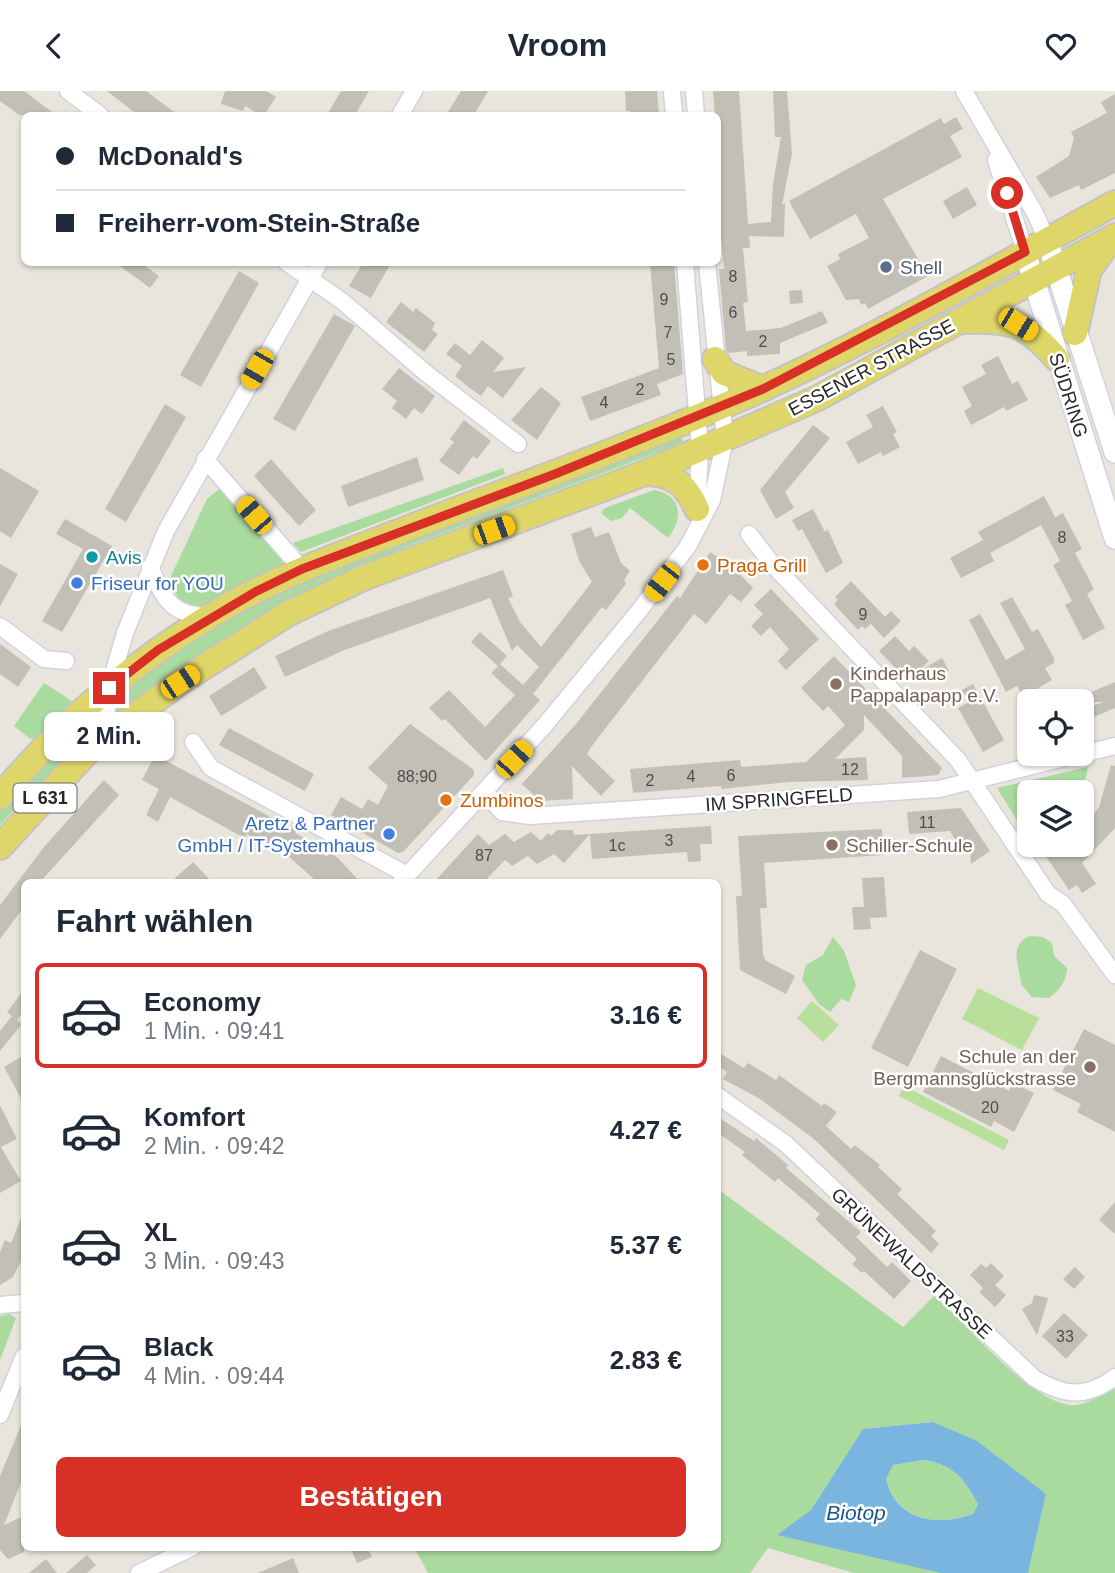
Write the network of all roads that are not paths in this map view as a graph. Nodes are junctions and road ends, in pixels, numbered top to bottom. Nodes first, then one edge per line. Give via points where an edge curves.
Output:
1 (68, 91) edge
2 (414, 91) edge
3 (672, 91) edge
4 (694, 91) edge
5 (964, 91) edge
6 (96, 112) edge
7 (402, 112) edge
8 (674, 112) edge
9 (696, 112) edge
10 (986, 131) junction
11 (1115, 203) edge
12 (1115, 237) edge
13 (1047, 240) junction
14 (1025, 252) junction
15 (291, 266) edge
16 (316, 266) edge
17 (685, 266) edge
18 (707, 266) edge
19 (1056, 269) junction
20 (309, 279) junction
21 (1032, 282) junction
22 (955, 322) junction
23 (1074, 333) junction
24 (715, 359) junction
25 (1057, 359) junction
26 (763, 389) junction
27 (722, 404) junction
28 (698, 416) junction
29 (725, 439) junction
30 (518, 444) dead end
31 (700, 449) junction
32 (1115, 452) edge
33 (205, 459) junction
34 (645, 473) junction
35 (697, 509) junction
36 (749, 534) dead end
37 (1115, 538) edge
38 (688, 546) junction
39 (150, 567) junction
40 (302, 569) junction
41 (209, 616) junction
42 (0, 627) edge
43 (66, 661) dead end
44 (109, 688) junction
45 (193, 742) dead end
46 (1115, 746) edge
47 (90, 749) junction
48 (1094, 751) edge
49 (1033, 766) edge
50 (973, 781) junction
51 (485, 792) junction
52 (0, 797) edge
53 (0, 847) edge
54 (404, 879) edge
55 (1115, 975) edge
56 (721, 1098) edge
57 (21, 1303) edge
58 (0, 1305) edge
59 (21, 1363) edge
60 (1115, 1377) edge
61 (0, 1415) edge
62 (185, 1551) edge
63 (139, 1573) edge

1 - 6 street
2 - 7 street
3 - 8 street
4 - 9 street
5 - 10 street
10 - 13 street
10 - 14 street
11 - 13 main road, ESSENER STRASSE / L 631
12 - 19 main road, ESSENER STRASSE / L 631
12 - 23 main road via 1089,270
13 - 14 main road, ESSENER STRASSE / L 631
13 - 19 main road, SÜDRING
14 - 21 main road, SÜDRING
14 - 26 main road, ESSENER STRASSE / L 631
15 - 20 street
16 - 20 street
17 - 28 street
18 - 24 street
19 - 21 main road, ESSENER STRASSE / L 631
19 - 23 main road, SÜDRING
20 - 30 street
20 - 33 street
21 - 22 main road, ESSENER STRASSE / L 631
21 - 25 main road, SÜDRING
22 - 25 main road via 1018,324
22 - 29 main road, ESSENER STRASSE / L 631 via 816,399
23 - 32 main road, SÜDRING
24 - 26 main road via 724,373
24 - 27 street
25 - 37 main road, SÜDRING
26 - 27 main road, ESSENER STRASSE / L 631
27 - 28 main road, L 631
27 - 29 street
28 - 31 street
28 - 40 main road, L 631
29 - 31 main road, L 631
29 - 38 street via 712,500
31 - 34 main road, L 631
31 - 35 street
33 - 39 street
33 - 40 street
34 - 35 main road via 664,473 678,481
34 - 47 main road, L 631 via 363,577 289,613 164,693
35 - 38 street
36 - 50 street
38 - 51 street
39 - 41 street via 162,597 170,604 187,616
39 - 44 street
40 - 41 main road, L 631
41 - 44 main road, L 631
42 - 43 street via 44,659
44 - 47 street via 107,709
44 - 52 main road, L 631 via 66,725
45 - 54 street via 211,768
46 - 48 street, IM SPRINGFELD
47 - 53 main road, L 631
49 - 50 street, IM SPRINGFELD
50 - 51 street, IM SPRINGFELD via 939,789 530,815 502,812
50 - 55 street via 1048,894 1063,904
51 - 54 street
56 - 60 street, GRÜNEWALDSTRASSE via 786,1144 1034,1378 1056,1391 1080,1393
57 - 58 street
59 - 61 street
62 - 63 street

